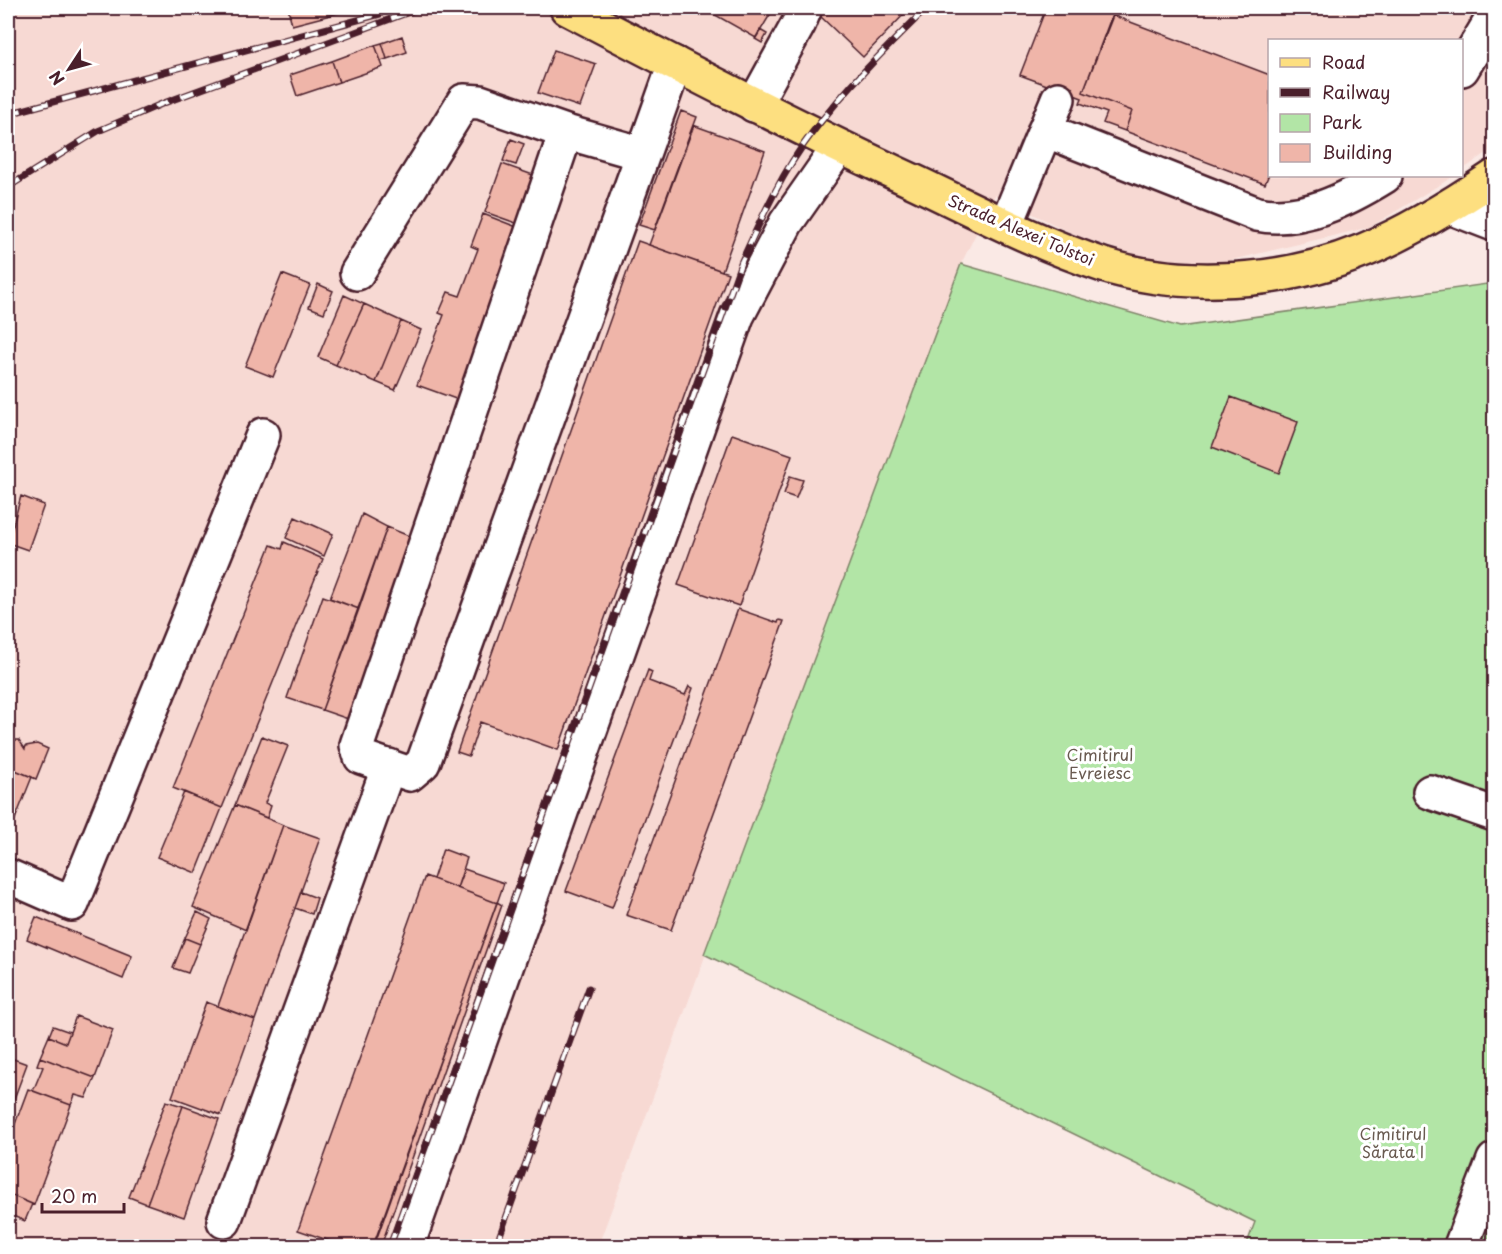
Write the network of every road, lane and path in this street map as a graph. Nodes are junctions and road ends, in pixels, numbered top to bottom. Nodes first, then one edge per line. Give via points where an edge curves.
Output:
1 (567, 8) edge
2 (805, 8) edge
3 (1494, 16) edge
4 (675, 64) junction
5 (1463, 66) edge
6 (1058, 99) dead end
7 (754, 105) junction
8 (1045, 130) junction
9 (566, 132) junction
10 (839, 147) junction
11 (643, 154) junction
12 (1383, 177) edge
13 (1494, 177) edge
14 (1450, 207) junction
15 (1494, 224) edge
16 (1006, 225) junction
17 (357, 273) dead end
18 (263, 435) dead end
19 (389, 766) junction
20 (1430, 792) dead end
21 (1494, 814) edge
22 (8, 876) edge
23 (1494, 1160) edge
24 (224, 1221) dead end
25 (407, 1246) edge
26 (1461, 1246) edge

1 - 4 main road, Strada Alexei Tolstoi
2 - 7 lane
3 - 5 lane
4 - 7 main road, Strada Alexei Tolstoi
4 - 11 lane
6 - 8 lane
7 - 10 main road, Strada Alexei Tolstoi
8 - 12 lane via 1271,217 1301,214 1332,203
8 - 16 lane
9 - 11 lane
9 - 17 lane via 480,102 464,101
9 - 19 lane via 357,745 361,757
10 - 16 main road, Strada Alexei Tolstoi
10 - 25 lane via 786,223 737,316
11 - 19 lane via 423,763 410,774
13 - 14 main road, Strada Alexei Tolstoi
14 - 15 lane
14 - 16 main road, Strada Alexei Tolstoi via 1341,261 1252,279 1187,280 1140,274 1070,253
18 - 22 lane via 72,904
19 - 24 lane
20 - 21 lane
23 - 26 lane

